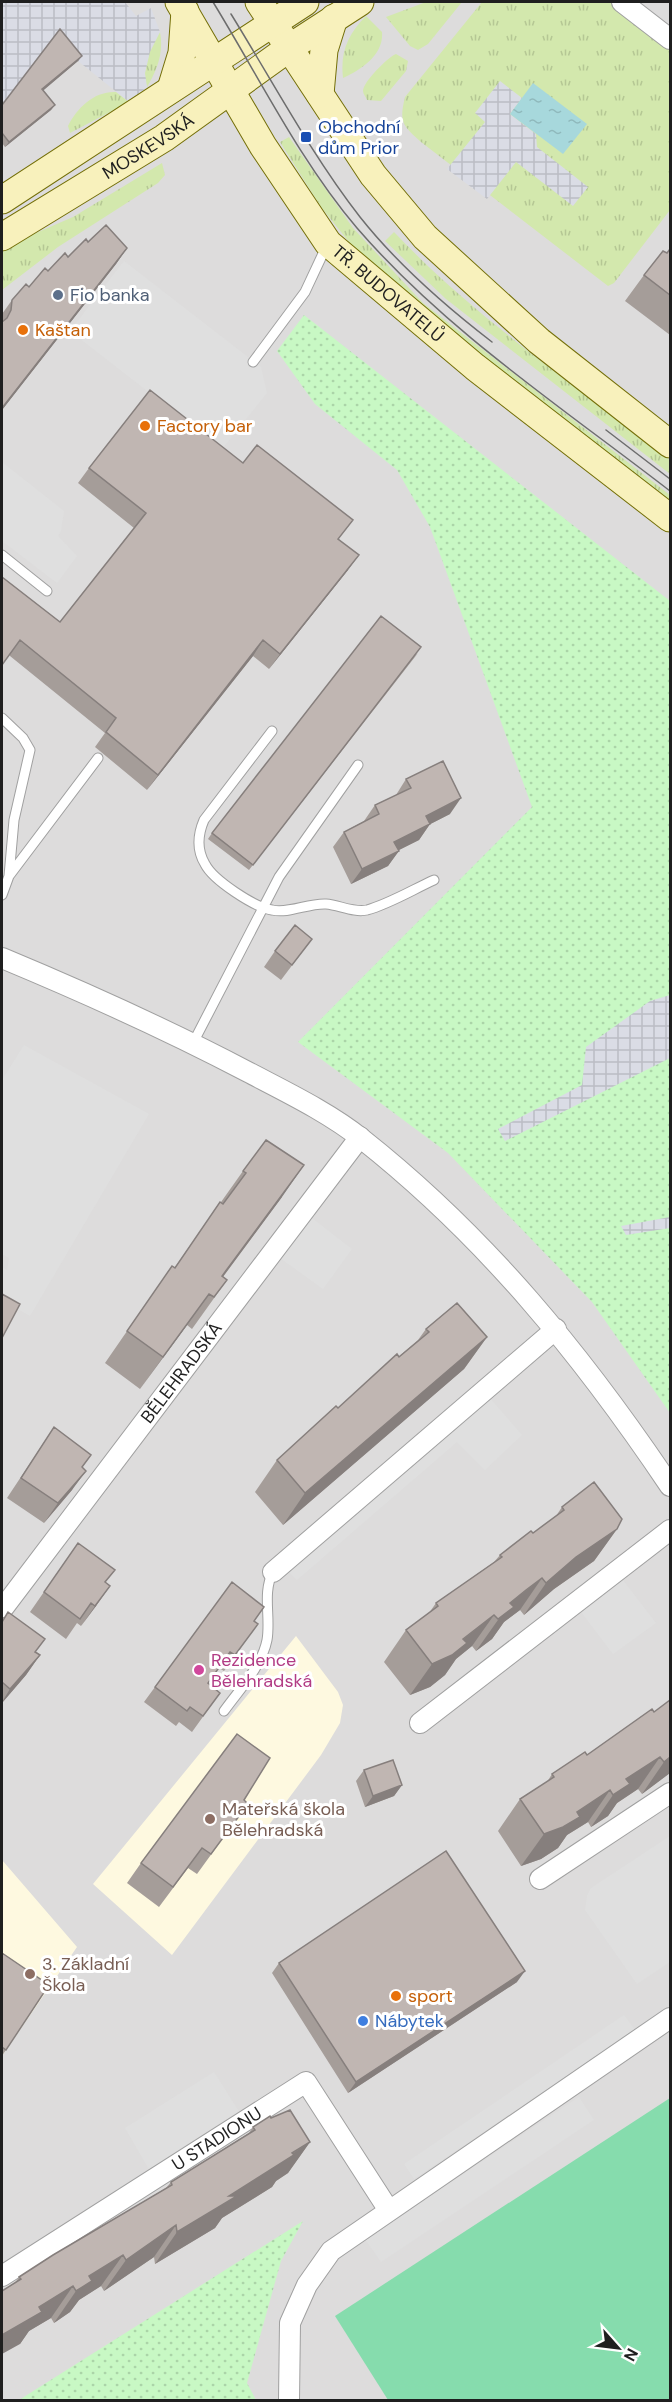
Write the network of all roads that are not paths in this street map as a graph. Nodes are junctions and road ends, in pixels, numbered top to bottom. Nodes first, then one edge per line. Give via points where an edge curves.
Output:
1 (305, 2) edge
2 (360, 2) edge
3 (622, 2) edge
4 (182, 6) edge
5 (265, 12) edge
6 (333, 18) junction
7 (670, 39) edge
8 (289, 48) junction
9 (213, 60) junction
10 (171, 89) junction
11 (231, 91) junction
12 (320, 94) junction
13 (181, 125) junction
14 (257, 136) junction
15 (2, 200) edge
16 (2, 237) edge
17 (328, 243) junction
18 (253, 362) dead end
19 (670, 444) edge
20 (670, 518) edge
21 (2, 555) edge
22 (47, 591) dead end
23 (2, 718) edge
24 (272, 731) dead end
25 (98, 758) dead end
26 (358, 765) dead end
27 (9, 876) junction
28 (434, 880) dead end
29 (2, 895) edge
30 (263, 908) junction
31 (2, 958) edge
32 (193, 1043) junction
33 (360, 1137) junction
34 (556, 1329) junction
35 (670, 1486) edge
36 (670, 1530) edge
37 (273, 1572) joint
38 (4, 1607) dead end
39 (224, 1712) dead end
40 (420, 1723) dead end
41 (670, 1793) edge
42 (540, 1879) dead end
43 (670, 2018) edge
44 (388, 2209) junction
45 (2, 2276) edge
46 (289, 2400) edge

1 - 5 street, MOSKEVSKÁ
2 - 6 street, MOSKEVSKÁ
3 - 7 street
4 - 9 street, TŘ. BUDOVATELŮ
4 - 10 street via 182,53
5 - 8 street
5 - 9 street, MOSKEVSKÁ
6 - 8 street, MOSKEVSKÁ
6 - 12 street via 324,50
8 - 11 street, MOSKEVSKÁ
8 - 12 street
9 - 10 street, MOSKEVSKÁ
9 - 11 street, TŘ. BUDOVATELŮ
10 - 15 street, MOSKEVSKÁ
11 - 13 street, MOSKEVSKÁ
11 - 14 street, TŘ. BUDOVATELŮ
12 - 19 street via 373,175 425,237 539,341
13 - 14 street via 204,121 238,124
13 - 16 street, MOSKEVSKÁ
14 - 17 street, TŘ. BUDOVATELŮ
17 - 18 lane via 306,292
17 - 20 street, TŘ. BUDOVATELŮ via 475,367
21 - 22 lane
23 - 27 lane via 30,750 14,819
24 - 30 lane via 199,832 205,864 237,893
25 - 27 lane
26 - 30 lane via 279,877
27 - 29 lane
28 - 30 lane via 365,910 317,903 274,911
30 - 32 lane
31 - 32 street via 105,1000
32 - 33 street via 296,1097
33 - 34 street via 461,1225
33 - 38 street, BĚLEHRADSKÁ
34 - 35 street
34 - 37 street
36 - 40 street
37 - 39 lane via 267,1583 268,1622 262,1657
41 - 42 street
43 - 44 street
44 - 45 street, U STADIONU via 306,2082
44 - 46 street via 331,2251 307,2285 290,2323

